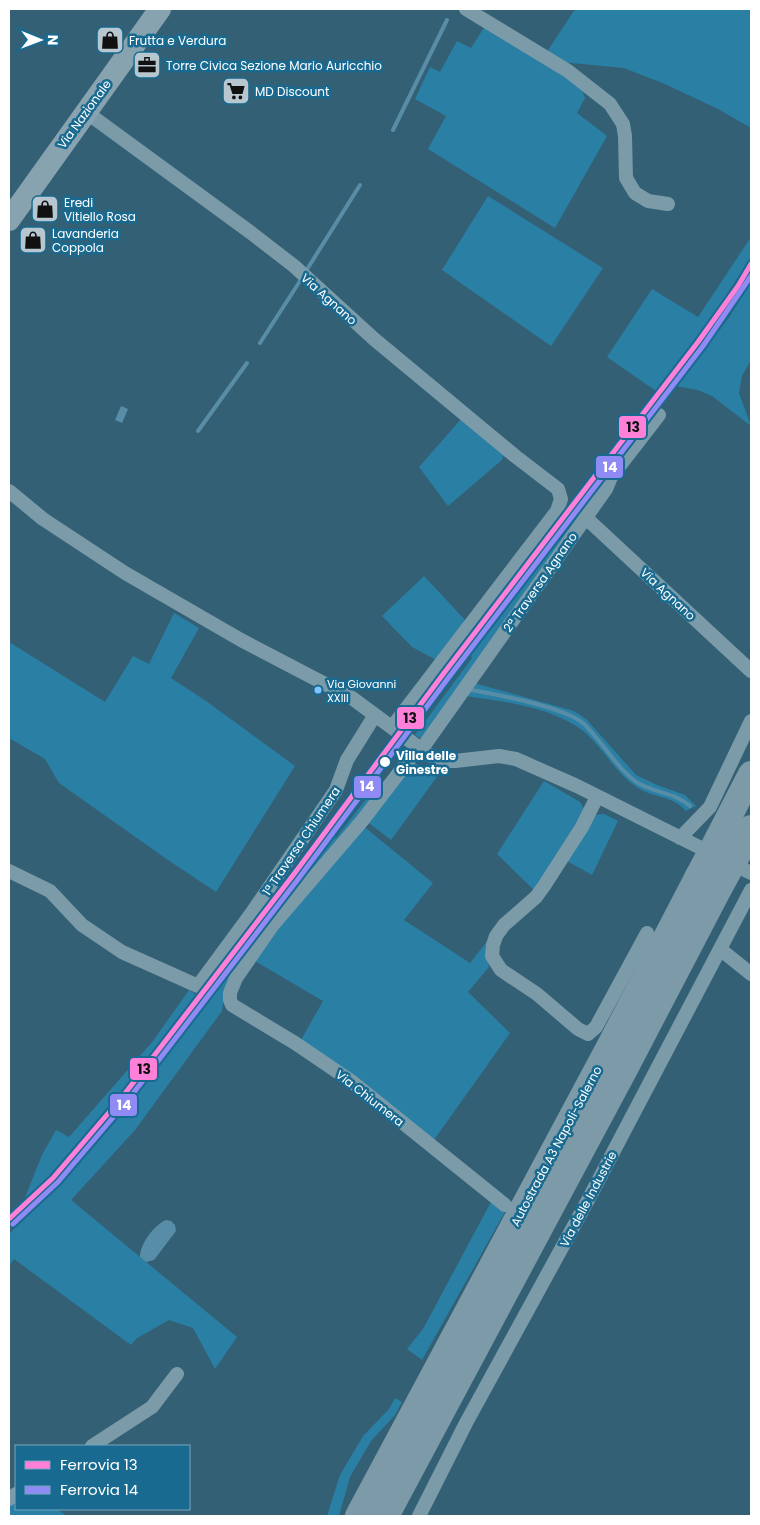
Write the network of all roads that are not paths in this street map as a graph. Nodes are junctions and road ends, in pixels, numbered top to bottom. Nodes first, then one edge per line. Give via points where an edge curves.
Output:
1 (160, 9) edge
2 (466, 9) edge
3 (86, 112) junction
4 (668, 204) dead end
5 (9, 220) edge
6 (659, 415) dead end
7 (9, 491) edge
8 (586, 517) junction
9 (751, 671) edge
10 (375, 715) junction
11 (751, 721) edge
12 (392, 727) junction
13 (419, 749) junction
14 (751, 774) edge
15 (597, 797) junction
16 (737, 837) edge
17 (680, 838) junction
18 (9, 871) edge
19 (751, 873) edge
20 (709, 881) junction
21 (751, 890) edge
22 (647, 933) dead end
23 (720, 949) junction
24 (751, 974) edge
25 (230, 1000) joint
26 (505, 1205) dead end
27 (177, 1374) dead end
28 (94, 1445) edge
29 (422, 1512) edge
30 (358, 1516) edge
31 (386, 1516) edge

1 - 3 main road, Via Nazionale
2 - 4 street via 568,71 610,104 623,124 626,136 626,178 635,193 648,201
3 - 5 main road, Via Nazionale
3 - 12 street, Via Agnano via 294,266 374,339 558,489 561,499 557,511
6 - 8 street, 2ª Traversa Agnano via 611,477
7 - 10 street via 43,518 148,587 304,675 352,698
8 - 9 street, Via Agnano
8 - 13 street, 2ª Traversa Agnano
10 - 12 street
10 - 18 street, 1ª Traversa Chiumera via 347,760 336,790 198,986 122,952 82,925 50,891
11 - 17 street via 710,806
12 - 13 street
13 - 15 street via 442,760 499,756 516,759
13 - 25 street, 2ª Traversa Agnano via 272,926 236,978
14 - 16 highway, Autostrada A3 Napoli-Salerno
15 - 17 street
15 - 22 street via 578,834 544,886 496,936 492,956 501,970 588,1034 596,1027
16 - 20 highway, Autostrada A3 Napoli-Salerno, bridge
17 - 19 street
20 - 30 highway, Autostrada A3 Napoli-Salerno via 604,1058
20 - 31 highway, Autostrada A3 Napoli-Salerno via 626,1067
21 - 23 street, Via delle Industrie
23 - 24 street
23 - 29 street, Via delle Industrie via 466,1423
25 - 26 street, Via Chiumera via 232,1005 351,1081
27 - 28 street via 152,1407

